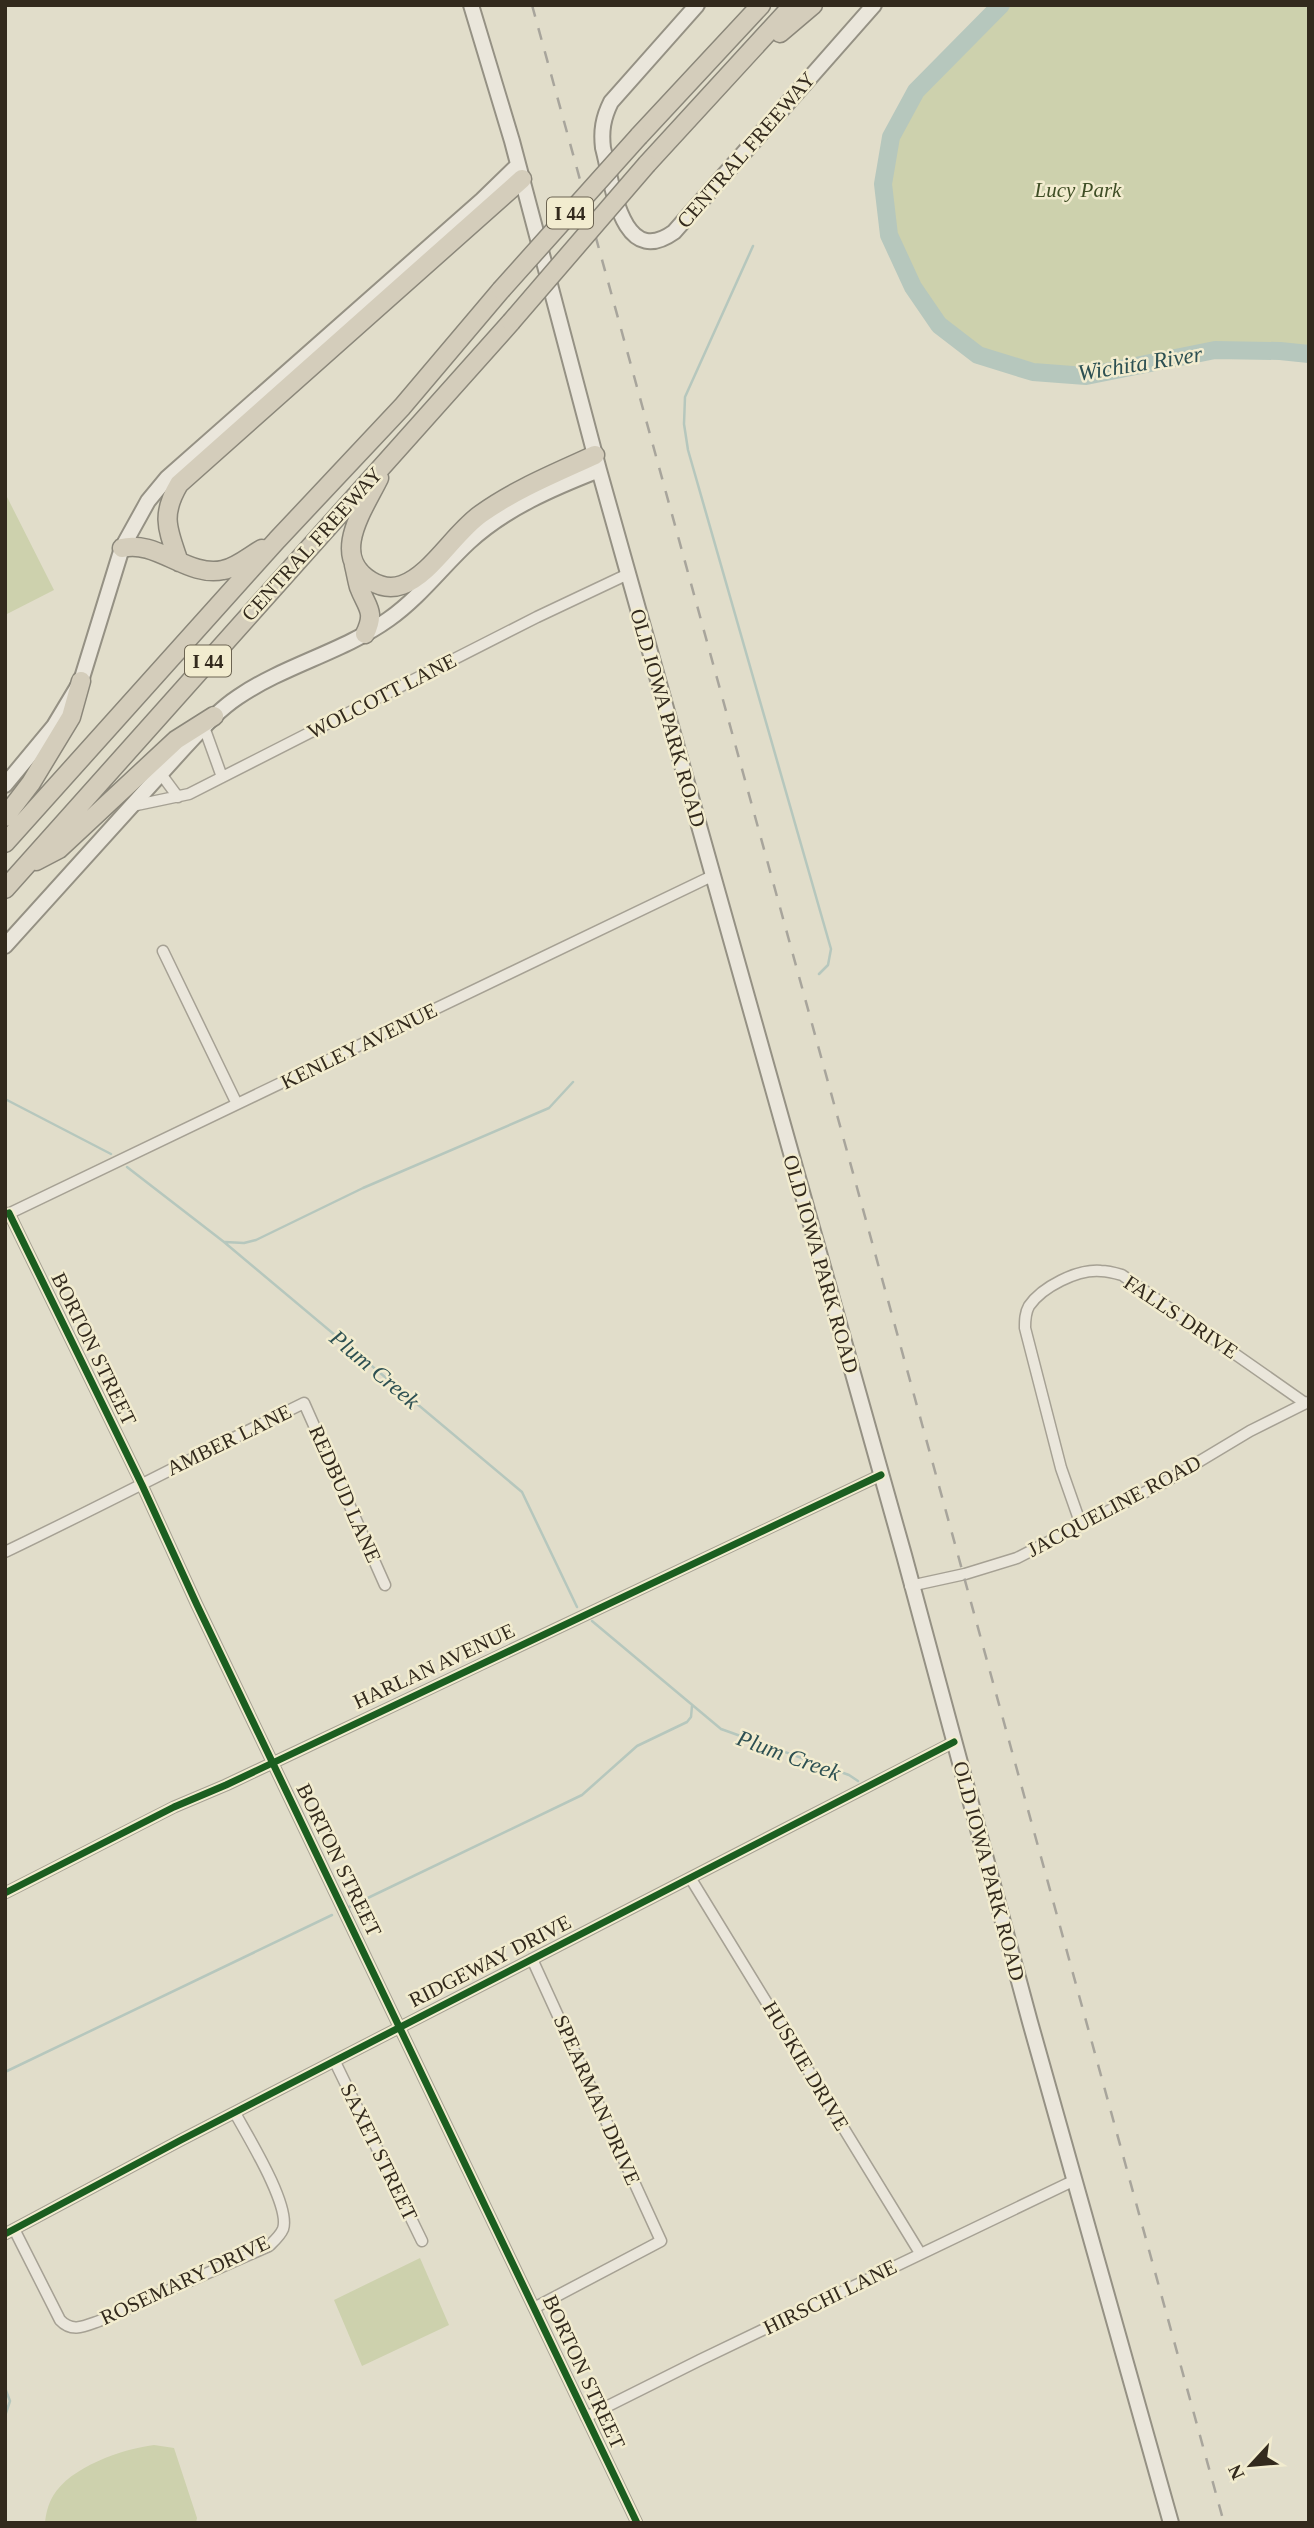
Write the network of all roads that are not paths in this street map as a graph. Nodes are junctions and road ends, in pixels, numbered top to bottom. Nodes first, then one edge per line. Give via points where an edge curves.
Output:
1 (471, 5) edge
2 (697, 5) edge
3 (761, 5) edge
4 (793, 5) edge
5 (813, 5) edge
6 (874, 5) edge
7 (732, 73) junction
8 (520, 172) junction
9 (390, 456) junction
10 (597, 463) junction
11 (277, 540) junction
12 (121, 548) junction
13 (353, 560) junction
14 (179, 562) junction
15 (628, 574) junction
16 (365, 634) junction
17 (82, 681) junction
18 (209, 722) junction
19 (161, 774) junction
20 (222, 776) junction
21 (5, 785) edge
22 (178, 797) junction
23 (132, 806) junction
24 (5, 817) edge
25 (5, 843) edge
26 (26, 866) junction
27 (712, 876) junction
28 (5, 889) edge
29 (5, 946) edge
30 (163, 951) dead end
31 (237, 1104) junction
32 (7, 1214) edge
33 (304, 1403) joint
34 (1307, 1403) edge
35 (881, 1475) junction
36 (142, 1485) junction
37 (1081, 1525) junction
38 (5, 1552) edge
39 (385, 1584) dead end
40 (910, 1586) junction
41 (954, 1742) junction
42 (273, 1763) junction
43 (691, 1879) junction
44 (5, 1893) edge
45 (532, 1959) junction
46 (400, 2027) junction
47 (335, 2062) junction
48 (235, 2112) junction
49 (1074, 2180) junction
50 (9, 2231) edge
51 (422, 2241) dead end
52 (920, 2253) junction
53 (534, 2308) junction
54 (586, 2417) junction
55 (637, 2523) edge
56 (1171, 2523) edge

1 - 8 main road, OLD IOWA PARK ROAD
2 - 6 main road, CENTRAL FREEWAY via 611,102 603,124 603,148 623,220 643,241 654,242 674,232
3 - 11 highway, CENTRAL FREEWAY / I 44, bridge
4 - 7 highway, CENTRAL FREEWAY / I 44
5 - 7 highway
7 - 9 highway, CENTRAL FREEWAY / I 44, bridge
8 - 10 main road, OLD IOWA PARK ROAD
8 - 12 main road via 167,478
8 - 14 highway via 178,484 166,519
9 - 13 highway via 355,527
9 - 26 highway, CENTRAL FREEWAY / I 44
10 - 13 highway via 529,485 479,515 411,582 398,587 379,585 361,574
10 - 15 main road, OLD IOWA PARK ROAD
10 - 16 main road via 485,528 402,609
11 - 14 highway via 225,570 208,571
11 - 25 highway, CENTRAL FREEWAY / I 44
12 - 14 highway via 139,546
12 - 17 main road
13 - 16 highway via 371,611
15 - 20 street, WOLCOTT LANE
15 - 27 main road, OLD IOWA PARK ROAD
16 - 18 main road via 270,678
17 - 21 main road via 54,726
17 - 24 highway via 71,717
18 - 19 main road
18 - 20 street
18 - 26 highway via 176,740 59,849
19 - 22 street
19 - 23 main road
20 - 22 street, WOLCOTT LANE
22 - 23 street, WOLCOTT LANE
23 - 29 main road
26 - 28 highway, CENTRAL FREEWAY / I 44
27 - 31 street, KENLEY AVENUE
27 - 35 main road, OLD IOWA PARK ROAD
30 - 31 street
31 - 32 street, KENLEY AVENUE
32 - 36 street, BORTON STREET
33 - 36 street, AMBER LANE
33 - 39 street, REDBUD LANE
34 - 37 street, JACQUELINE ROAD
34 - 37 street, FALLS DRIVE via 1122,1275 1100,1270 1064,1280 1030,1305 1025,1319 1061,1468
35 - 40 main road, OLD IOWA PARK ROAD
35 - 42 street, HARLAN AVENUE
36 - 38 street, AMBER LANE
36 - 42 street, BORTON STREET
37 - 40 street, JACQUELINE ROAD via 999,1565
40 - 41 main road, OLD IOWA PARK ROAD
41 - 43 street, RIDGEWAY DRIVE
41 - 49 main road, OLD IOWA PARK ROAD
42 - 44 street, HARLAN AVENUE via 174,1807
42 - 46 street, BORTON STREET
43 - 45 street, RIDGEWAY DRIVE
43 - 52 street, HUSKIE DRIVE
45 - 46 street, RIDGEWAY DRIVE
45 - 53 street, SPEARMAN DRIVE via 661,2241
46 - 47 street, RIDGEWAY DRIVE
46 - 53 street, BORTON STREET
47 - 48 street, RIDGEWAY DRIVE
47 - 51 street, SAXET STREET
48 - 50 street, RIDGEWAY DRIVE
48 - 50 street, ROSEMARY DRIVE via 283,2208 283,2229 268,2246 75,2328 60,2320
49 - 52 street, HIRSCHI LANE
49 - 56 main road, OLD IOWA PARK ROAD
52 - 54 street, HIRSCHI LANE
53 - 54 street, BORTON STREET
54 - 55 street, BORTON STREET

